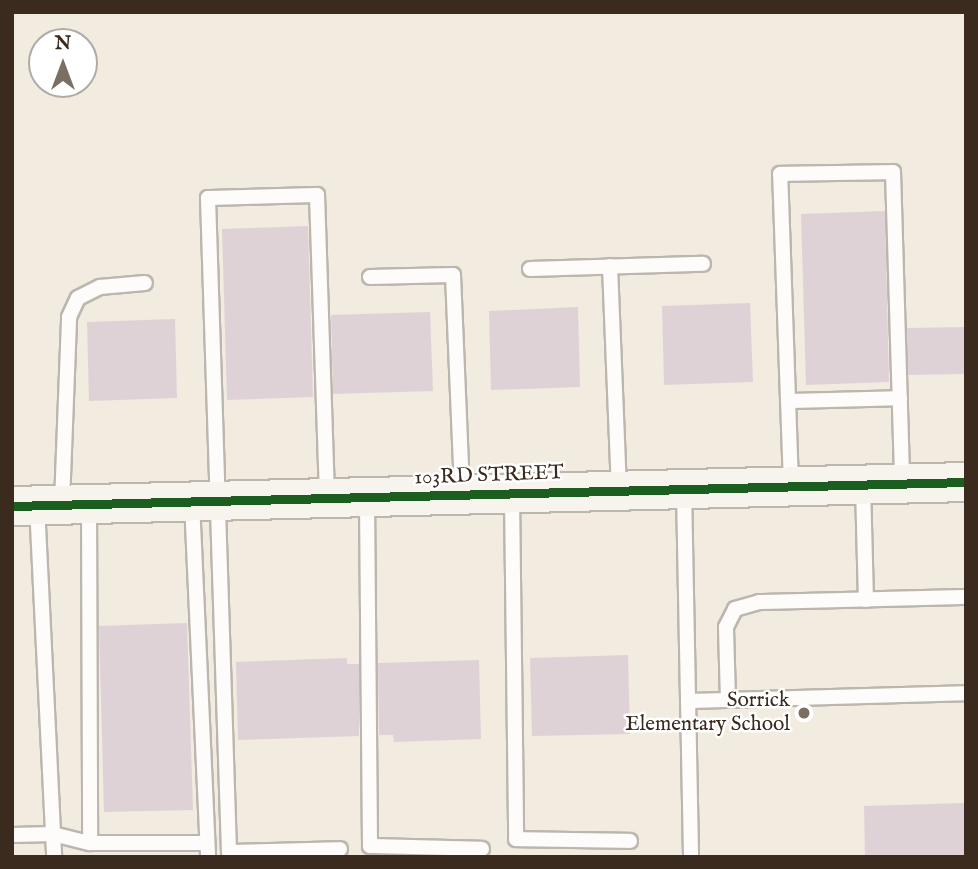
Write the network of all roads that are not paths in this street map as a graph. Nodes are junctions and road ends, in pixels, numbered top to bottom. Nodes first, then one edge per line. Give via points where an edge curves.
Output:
1 (704, 264) dead end
2 (610, 266) junction
3 (530, 269) dead end
4 (370, 277) dead end
5 (145, 283) dead end
6 (900, 398) junction
7 (788, 401) junction
8 (966, 482) edge
9 (902, 483) junction
10 (863, 484) junction
11 (791, 486) junction
12 (684, 489) junction
13 (619, 490) junction
14 (512, 493) junction
15 (461, 494) junction
16 (367, 497) junction
17 (327, 498) junction
18 (204, 501) junction
19 (50, 505) edge
20 (966, 597) edge
21 (866, 600) junction
22 (966, 693) edge
23 (728, 700) junction
24 (688, 701) junction
25 (53, 834) junction
26 (12, 835) edge
27 (630, 841) dead end
28 (90, 843) junction
29 (340, 849) dead end
30 (482, 849) dead end
31 (208, 850) edge
32 (54, 857) edge
33 (691, 857) edge

1 - 2 lane
2 - 3 lane
2 - 13 lane
4 - 15 lane via 453,275
5 - 19 lane via 100,287 78,298 69,317
6 - 7 lane
6 - 7 lane via 893,172 780,174
6 - 9 lane
7 - 11 lane
8 - 9 street, 103RD STREET
9 - 10 street, 103RD STREET
10 - 11 street, 103RD STREET
10 - 21 lane
11 - 12 street, 103RD STREET
12 - 13 street, 103RD STREET
12 - 24 lane
13 - 14 street, 103RD STREET
14 - 15 street, 103RD STREET
14 - 27 lane via 516,839
15 - 16 street, 103RD STREET
16 - 17 street, 103RD STREET
16 - 30 lane via 370,846
17 - 18 street, 103RD STREET
17 - 18 lane via 317,195 208,198
18 - 19 street, 103RD STREET
18 - 29 lane via 229,852
18 - 31 lane
19 - 25 lane
19 - 28 lane
20 - 21 lane
21 - 23 lane via 759,602 735,609 726,627
22 - 23 lane
23 - 24 lane
24 - 33 lane
25 - 26 lane
25 - 28 lane
25 - 32 lane
28 - 31 lane

